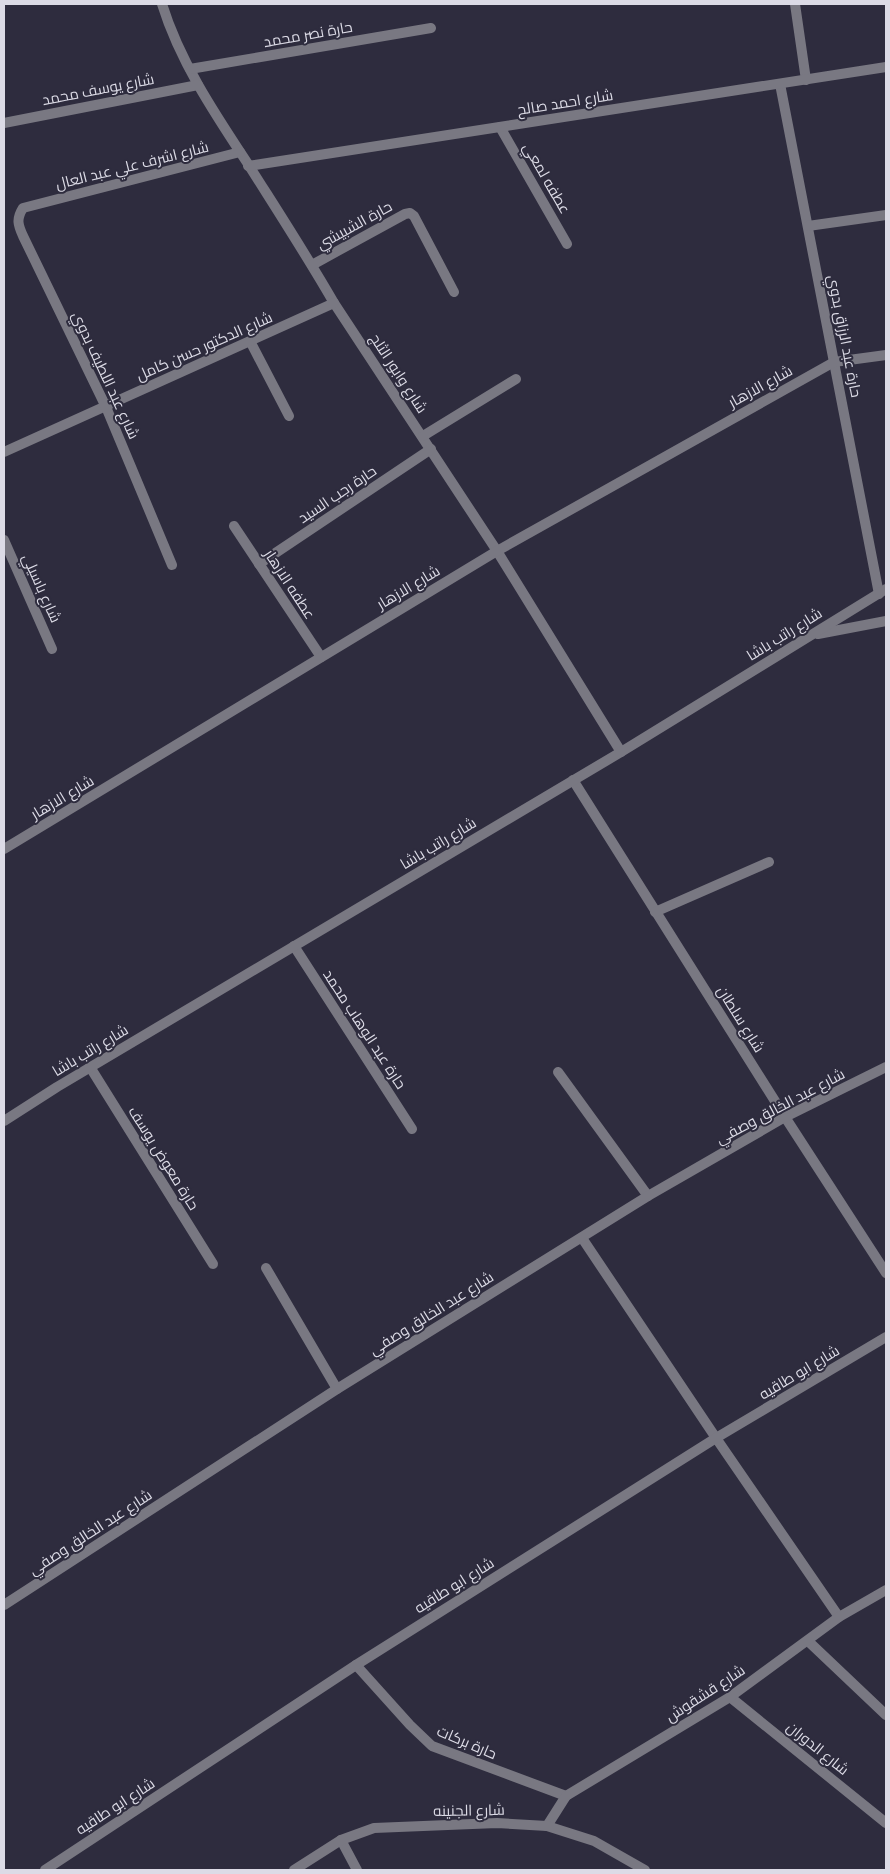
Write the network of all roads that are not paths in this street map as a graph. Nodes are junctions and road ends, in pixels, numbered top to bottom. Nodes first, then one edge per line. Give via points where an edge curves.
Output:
1 (162, 4) edge
2 (795, 4) edge
3 (431, 28) dead end
4 (886, 68) edge
5 (190, 69) junction
6 (806, 80) junction
7 (780, 84) junction
8 (198, 85) junction
9 (4, 123) edge
10 (500, 127) junction
11 (240, 152) junction
12 (248, 166) junction
13 (32, 206) joint
14 (886, 215) edge
15 (808, 226) junction
16 (567, 244) dead end
17 (312, 265) junction
18 (454, 292) dead end
19 (334, 303) junction
20 (250, 342) junction
21 (886, 355) edge
22 (834, 362) junction
23 (516, 379) dead end
24 (106, 407) junction
25 (289, 416) dead end
26 (423, 436) junction
27 (431, 450) junction
28 (4, 452) edge
29 (234, 526) dead end
30 (4, 540) edge
31 (497, 551) junction
32 (13, 561) junction
33 (259, 564) junction
34 (172, 565) dead end
35 (4, 568) edge
36 (883, 591) edge
37 (886, 621) edge
38 (812, 635) junction
39 (52, 649) dead end
40 (321, 657) junction
41 (622, 752) junction
42 (572, 780) junction
43 (4, 849) edge
44 (769, 862) dead end
45 (655, 912) junction
46 (294, 946) junction
47 (886, 1067) edge
48 (90, 1068) junction
49 (558, 1072) dead end
50 (785, 1118) junction
51 (4, 1121) edge
52 (412, 1129) dead end
53 (648, 1196) junction
54 (582, 1238) junction
55 (213, 1264) dead end
56 (266, 1268) dead end
57 (886, 1273) edge
58 (886, 1336) edge
59 (337, 1389) junction
60 (716, 1438) junction
61 (886, 1590) edge
62 (4, 1605) edge
63 (840, 1617) junction
64 (808, 1641) junction
65 (356, 1665) junction
66 (730, 1697) junction
67 (886, 1715) edge
68 (566, 1796) junction
69 (886, 1823) edge
70 (547, 1826) junction
71 (341, 1840) junction
72 (641, 1869) edge
73 (45, 1870) edge
74 (294, 1870) edge
75 (357, 1870) edge

1 - 5 street, شارع وابور الثلج
2 - 6 street
3 - 5 street, حارة نصر محمد
4 - 6 street, شارع احمد صالح
5 - 8 street, شارع وابور الثلج
6 - 7 street, شارع احمد صالح
7 - 10 street, شارع احمد صالح
7 - 15 street, حارة عبد الرزاق بدوي
8 - 9 street, شارع يوسف محمد
8 - 11 street, شارع وابور الثلج
10 - 12 street, شارع احمد صالح
10 - 16 street, عطفه لمعي
11 - 12 street, شارع وابور الثلج
11 - 13 street, شارع اشرف علي عبد العال
12 - 17 street, شارع وابور الثلج
13 - 24 street, شارع عبد اللطيف بدوي via 23,208 18,216 18,225
14 - 15 street
15 - 22 street, حارة عبد الرزاق بدوي
17 - 18 street, حارة الشبيشي via 410,213
17 - 19 street, شارع وابور الثلج
19 - 20 street, شارع الدكتور حسن كامل
19 - 26 street, شارع وابور الثلج
20 - 24 street, شارع الدكتور حسن كامل
20 - 25 street
21 - 22 street
22 - 31 street, شارع الازهار
22 - 36 street, حارة عبد الرزاق بدوي
23 - 26 street
24 - 28 street, شارع الدكتور حسن كامل
24 - 34 street, شارع عبد اللطيف بدوي
26 - 27 street, شارع وابور الثلج
27 - 31 street, شارع وابور الثلج
27 - 33 street, حارة رجب السيد
29 - 33 street, عطفه الازهار
30 - 32 street, شارع باسيلي
31 - 40 street, شارع الازهار
31 - 41 street, شارع وابور الثلج
32 - 35 street
32 - 39 street, شارع باسيلي
33 - 40 street, عطفه الازهار
36 - 38 street, شارع راتب باشا
37 - 38 street
38 - 41 street, شارع راتب باشا
40 - 43 street, شارع الازهار
41 - 42 street, شارع راتب باشا
42 - 45 street, شارع سلطان
42 - 46 street, شارع راتب باشا
44 - 45 street
45 - 50 street, شارع سلطان
46 - 48 street, شارع راتب باشا
46 - 52 street, حارة عبد الوهاب محمد
47 - 50 street, شارع عبد الخالق وصفي
48 - 51 street, شارع راتب باشا
48 - 55 street, حارة معوض يوسف
49 - 53 street
50 - 53 street, شارع عبد الخالق وصفي
50 - 57 street, شارع سلطان
53 - 54 street, شارع عبد الخالق وصفي
54 - 59 street, شارع عبد الخالق وصفي
54 - 60 street
56 - 59 street
58 - 60 street, شارع ابو طاقيه
59 - 62 street, شارع عبد الخالق وصفي
60 - 63 street
60 - 65 street, شارع ابو طاقيه
61 - 63 street, شارع قشقوش
63 - 64 street, شارع قشقوش
64 - 66 street, شارع قشقوش
64 - 67 street
65 - 68 street, حارة بركات via 432,1746
65 - 73 street, شارع ابو طاقيه
66 - 68 street, شارع قشقوش
66 - 69 street, شارع الدوران
68 - 70 street, شارع قشقوش
70 - 71 street, شارع الجنينه via 497,1823 374,1828
70 - 72 street, شارع الجنينه via 594,1842
71 - 74 street, شارع الجنينه
71 - 75 street

